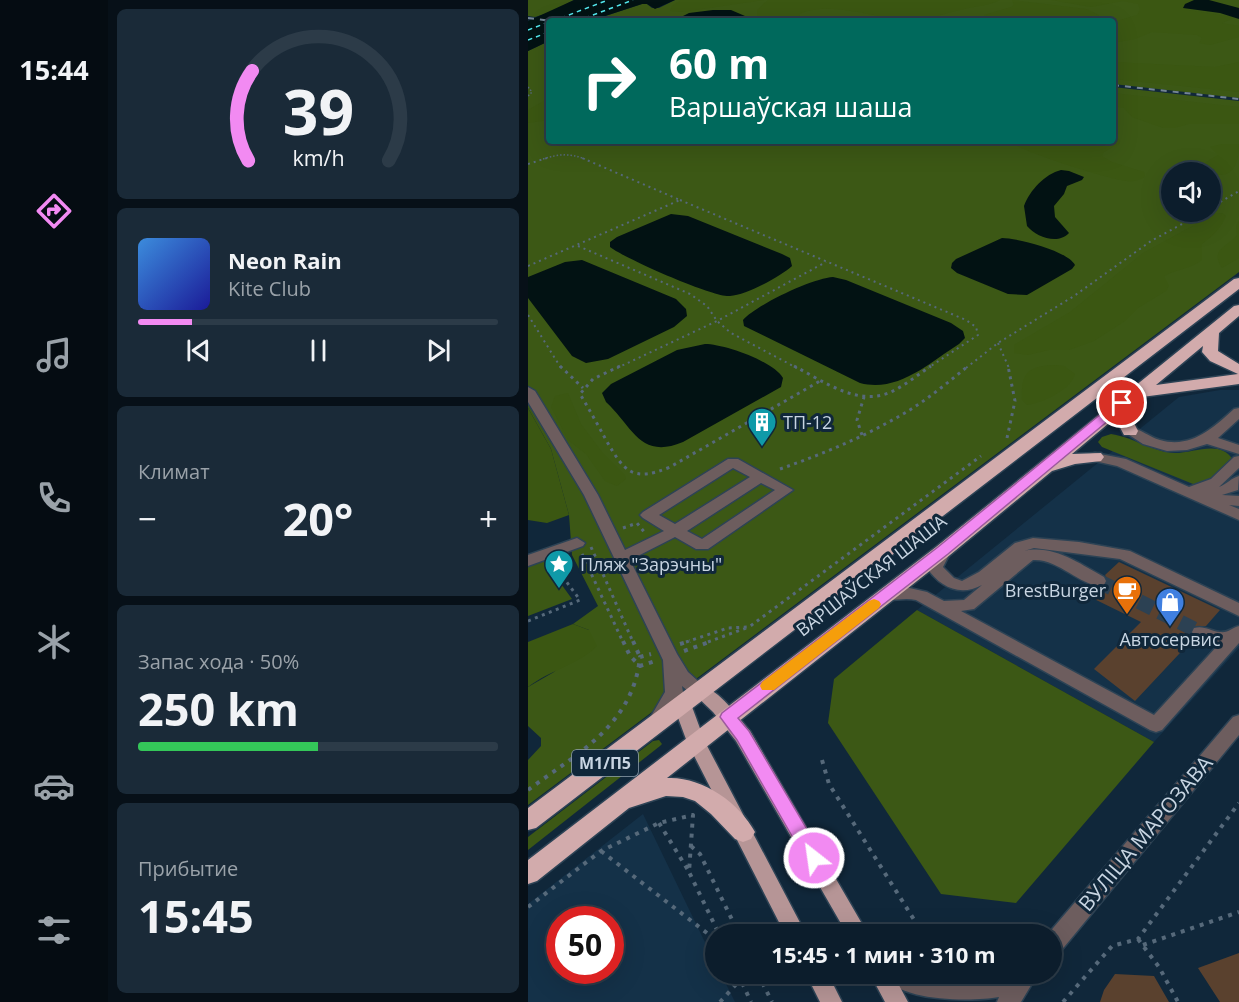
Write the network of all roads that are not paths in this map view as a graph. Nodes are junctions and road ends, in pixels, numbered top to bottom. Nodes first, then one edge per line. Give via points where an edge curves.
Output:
1 (1239, 282) edge
2 (1239, 309) edge
3 (1212, 331) junction
4 (1239, 370) edge
5 (1239, 379) edge
6 (528, 391) edge
7 (1128, 398) junction
8 (1239, 412) edge
9 (1130, 431) joint
10 (1208, 439) junction
11 (1239, 450) edge
12 (1095, 458) joint
13 (1239, 460) edge
14 (1042, 468) junction
15 (760, 477) junction
16 (1239, 480) edge
17 (1193, 495) junction
18 (1239, 498) edge
19 (1239, 515) edge
20 (676, 531) junction
21 (582, 541) road end
22 (943, 551) junction
23 (623, 557) junction
24 (528, 561) edge
25 (1098, 581) tunnel mouth
26 (886, 595) junction
27 (942, 607) junction
28 (1239, 610) edge
29 (1200, 632) tunnel mouth
30 (1237, 635) edge
31 (667, 653) junction
32 (691, 698) junction
33 (728, 717) junction
34 (1239, 722) edge
35 (653, 726) junction
36 (696, 742) junction
37 (618, 804) junction
38 (528, 821) edge
39 (743, 832) junction
40 (528, 874) edge
41 (791, 924) edge
42 (852, 924) edge
43 (1062, 933) edge
44 (822, 984) edge
45 (887, 984) edge
46 (910, 984) edge
47 (1007, 984) edge
48 (1020, 984) edge
49 (831, 1002) edge
50 (897, 1002) edge
51 (1008, 1002) edge

1 - 32 highway, ВАРШАЎСКАЯ ШАША / М1/П5
2 - 3 highway, ВАРШАЎСКАЯ ШАША / М1/П5
3 - 4 highway via 1210,352
3 - 7 highway, ВАРШАЎСКАЯ ШАША / М1/П5
5 - 7 highway via 1181,385
6 - 23 street via 591,495
7 - 9 highway via 1120,411
7 - 14 highway, ВАРШАЎСКАЯ ШАША / М1/П5
8 - 10 street
9 - 10 street via 1160,446 1195,444
10 - 11 street
12 - 14 highway
12 - 17 street via 1121,462
13 - 17 street via 1212,486
14 - 22 highway, ВАРШАЎСКАЯ ШАША / М1/П5
15 - 20 street
15 - 20 street via 786,490 702,546
15 - 20 street via 733,462 648,515
16 - 17 street via 1233,487
17 - 18 street
17 - 19 street
20 - 23 street
21 - 24 street
22 - 26 highway, ВАРШАЎСКАЯ ШАША / М1/П5
22 - 28 street via 935,568 940,575 957,585 968,586 1020,546 1043,543 1124,555
23 - 31 street
25 - 27 street via 1038,553 1029,555 968,605
26 - 27 street via 905,592
26 - 33 highway, ВАРШАЎСКАЯ ШАША / М1/П5
27 - 30 street via 1156,725
29 - 30 street via 1215,638
31 - 32 street
31 - 35 street via 674,692
32 - 33 main road
32 - 35 highway, ВАРШАЎСКАЯ ШАША / М1/П5
32 - 36 main road
33 - 36 highway, ВАРШАЎСКАЯ ШАША / М1/П5
33 - 42 main road via 771,782
34 - 43 street, ВУЛІЦА МАРОЗАВА
35 - 38 highway, ВАРШАЎСКАЯ ШАША / М1/П5
36 - 37 highway, ВАРШАЎСКАЯ ШАША / М1/П5
36 - 39 main road
37 - 39 highway via 670,787 701,792
37 - 40 highway, ВАРШАЎСКАЯ ШАША / М1/П5
39 - 41 main road
44 - 49 main road
45 - 50 main road
46 - 47 street via 935,996 961,998
48 - 51 street

